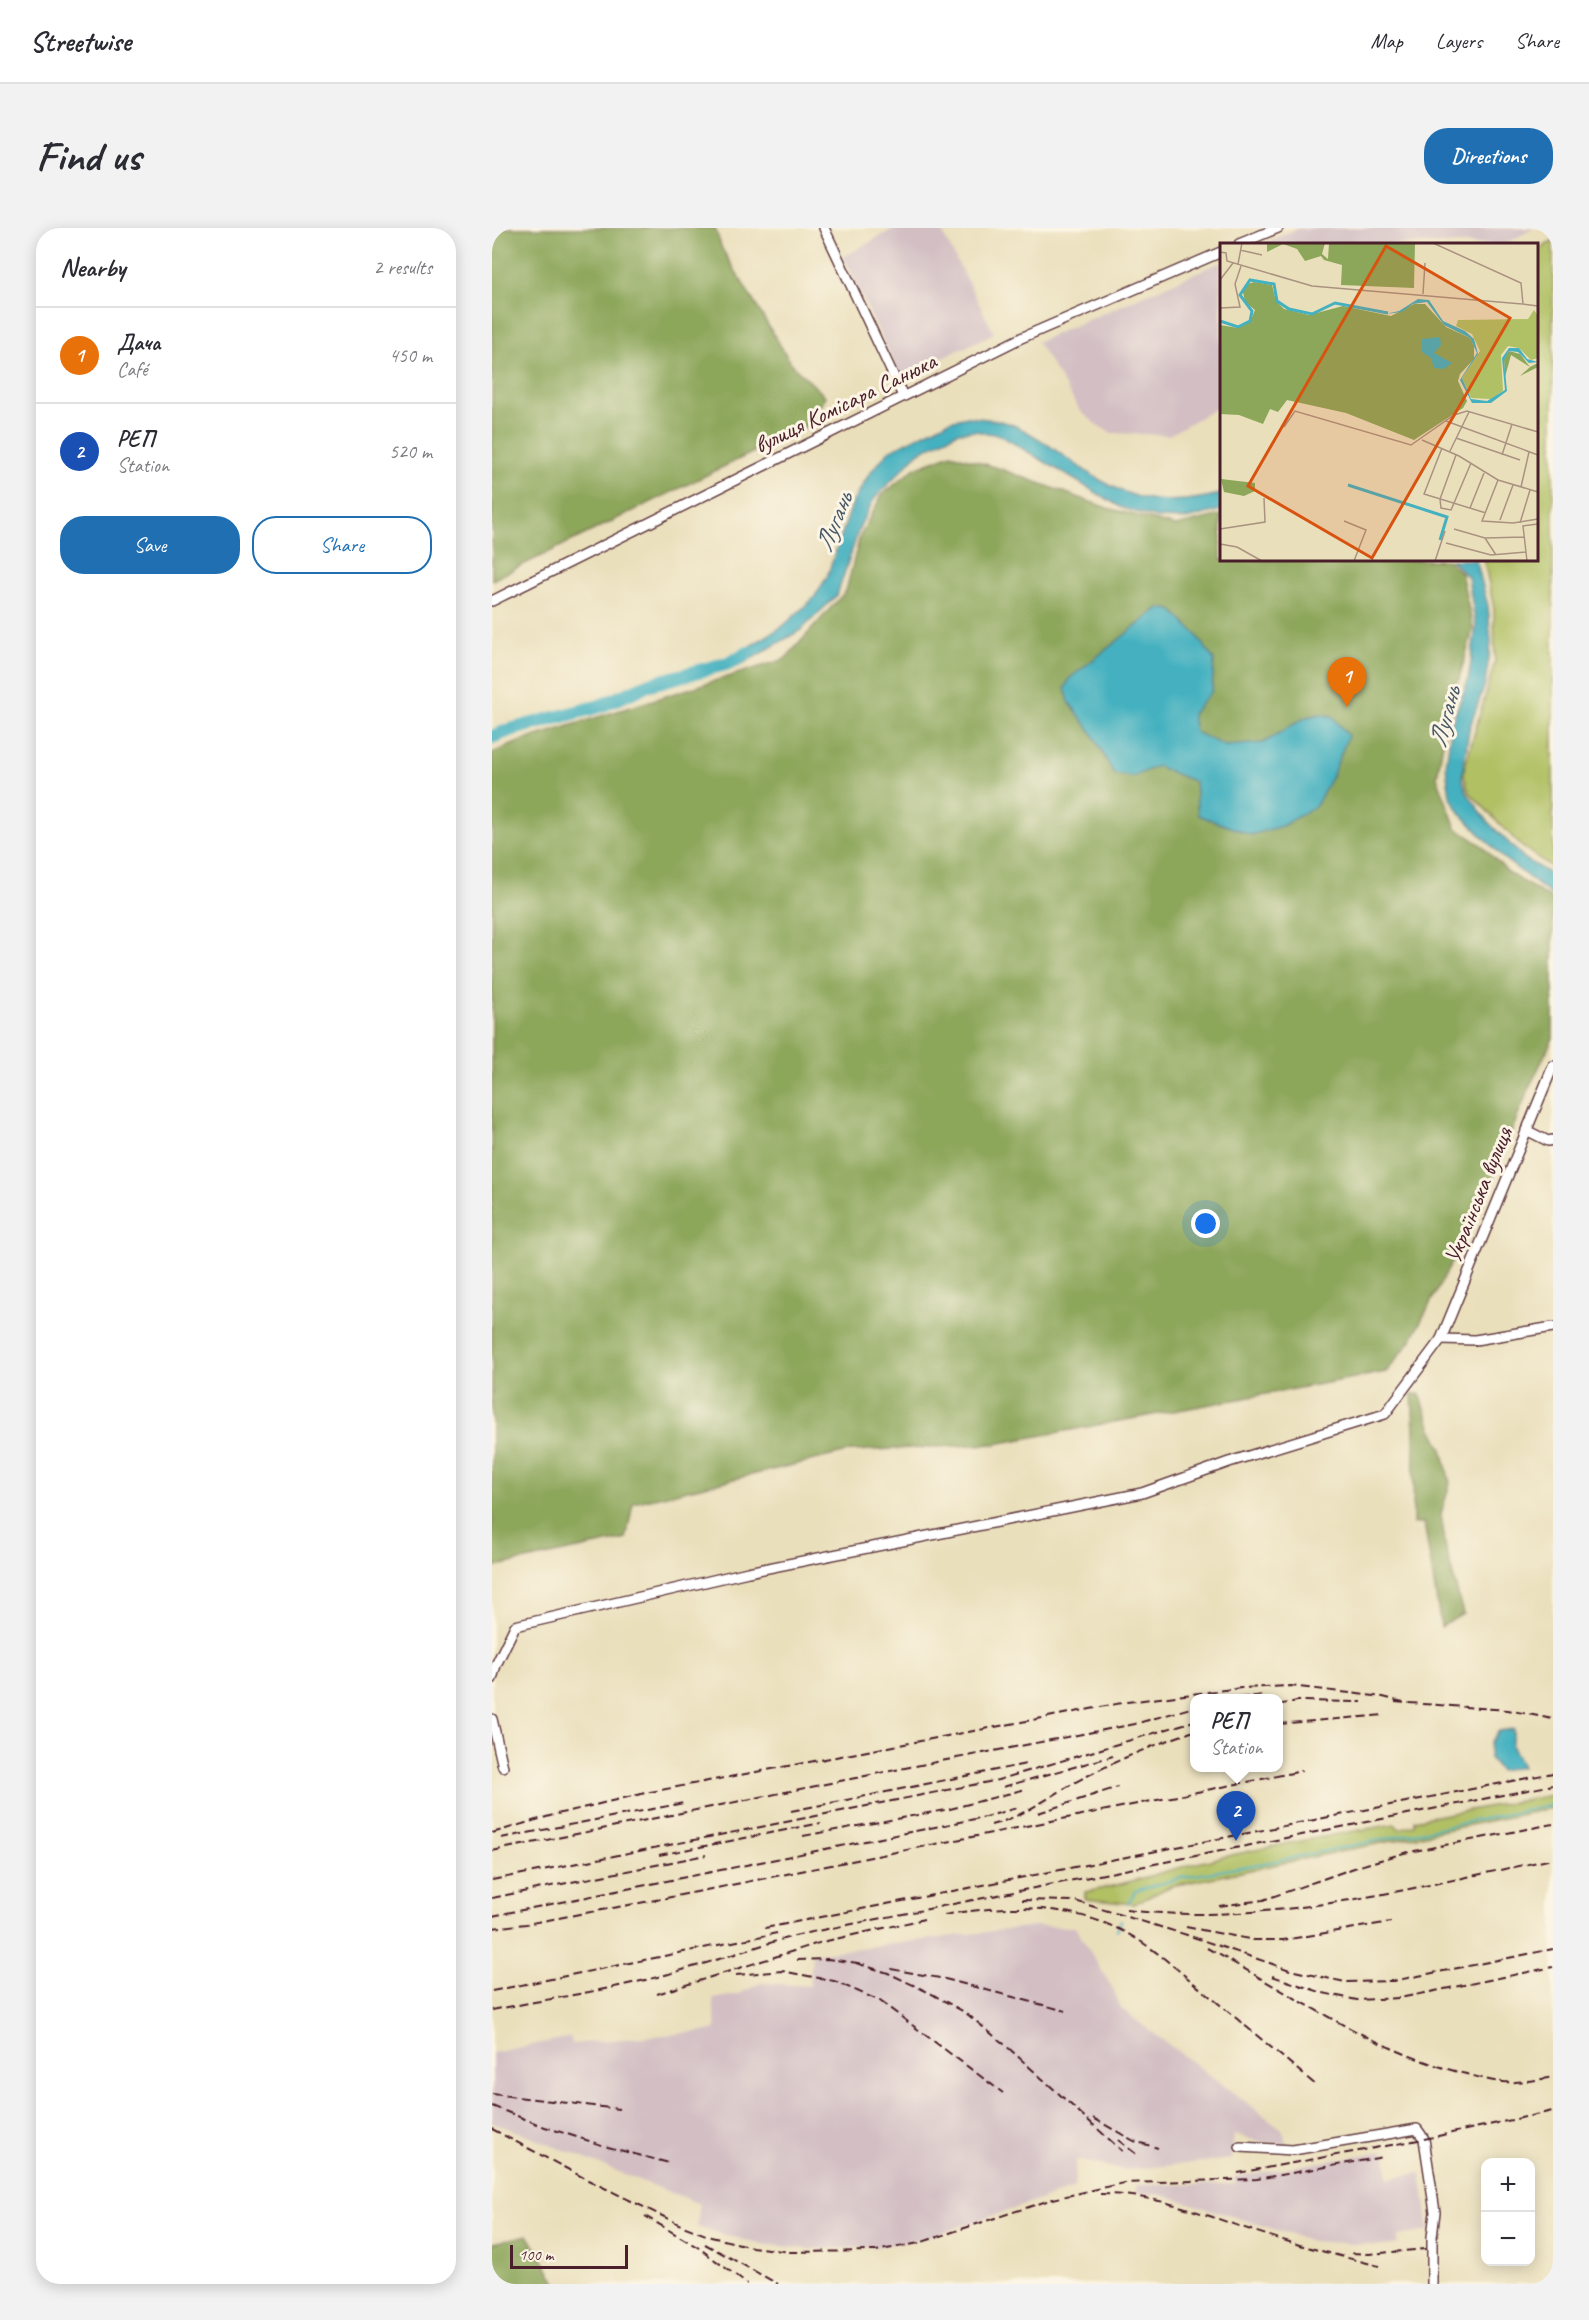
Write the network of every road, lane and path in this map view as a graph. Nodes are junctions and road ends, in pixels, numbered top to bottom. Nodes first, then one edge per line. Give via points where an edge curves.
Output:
1 (824, 228) edge
2 (1278, 228) edge
3 (1241, 243) edge
4 (1220, 252) edge
5 (903, 396) junction
6 (492, 601) edge
7 (1553, 1066) edge
8 (1526, 1130) junction
9 (1553, 1140) edge
10 (1553, 1327) edge
11 (1441, 1339) junction
12 (492, 1679) edge
13 (492, 1719) edge
14 (503, 1767) dead end
15 (1240, 2148) dead end
16 (1432, 2284) edge

1 - 5 street
2 - 3 street
4 - 5 street, вулиця Комісара Санюка via 1020,338
5 - 6 street, вулиця Комісара Санюка
7 - 8 street, Українська вулиця
8 - 9 street
8 - 11 street, Українська вулиця
10 - 11 street via 1475,1340
11 - 12 street, Українська вулиця via 1385,1414 1142,1492 748,1572 514,1626
13 - 14 street
15 - 16 street via 1293,2150 1417,2129 1424,2139 1435,2212

